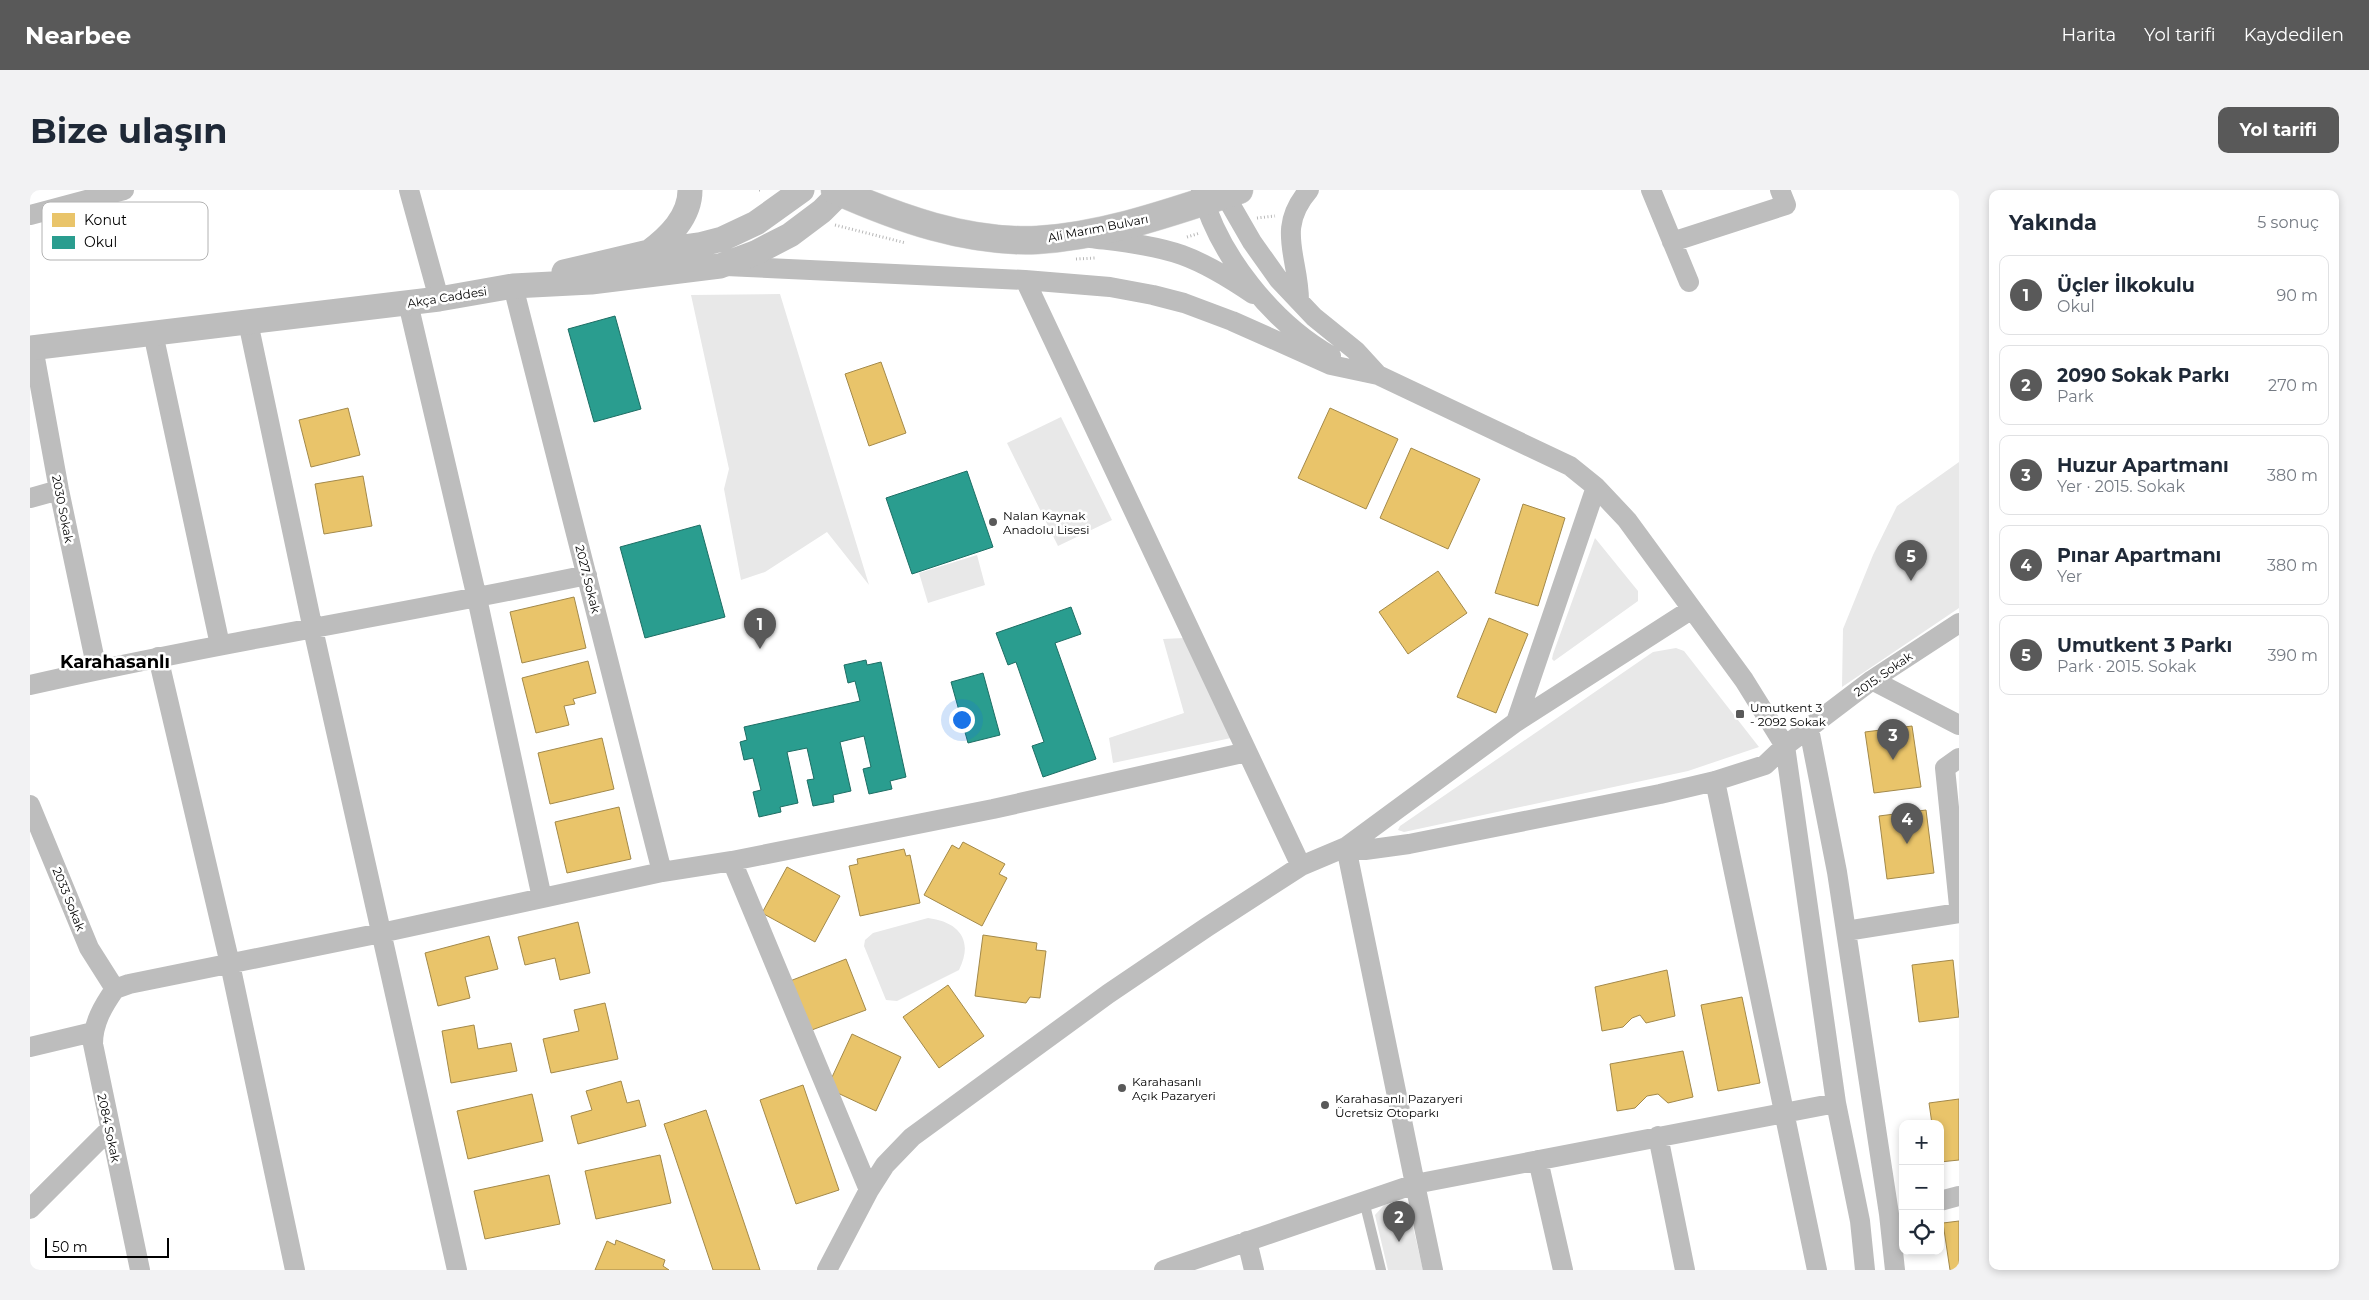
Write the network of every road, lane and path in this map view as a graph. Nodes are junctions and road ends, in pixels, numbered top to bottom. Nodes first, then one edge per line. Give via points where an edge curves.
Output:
1 (124, 190) edge
2 (409, 190) edge
3 (690, 190) edge
4 (802, 190) edge
5 (1309, 190) edge
6 (1651, 190) edge
7 (1780, 190) edge
8 (839, 191) edge
9 (1218, 193) edge
10 (79, 202) edge
11 (1069, 236) junction
12 (1672, 242) junction
13 (649, 252) junction
14 (720, 266) junction
15 (1025, 280) junction
16 (1689, 282) dead end
17 (513, 286) junction
18 (439, 299) junction
19 (1299, 301) junction
20 (408, 303) junction
21 (1271, 306) junction
22 (248, 322) junction
23 (153, 333) junction
24 (31, 342) edge
25 (1357, 370) junction
26 (1378, 375) junction
27 (1596, 487) junction
28 (59, 490) junction
29 (30, 498) edge
30 (587, 575) junction
31 (477, 598) junction
32 (1692, 609) junction
33 (1959, 623) edge
34 (313, 627) junction
35 (220, 645) junction
36 (158, 657) junction
37 (97, 670) junction
38 (1872, 680) junction
39 (30, 685) edge
40 (1516, 722) junction
41 (1959, 725) edge
42 (1809, 729) junction
43 (1785, 746) junction
44 (1247, 752) junction
45 (1959, 758) edge
46 (1715, 781) junction
47 (30, 805) edge
48 (1346, 848) junction
49 (732, 861) junction
50 (1301, 866) junction
51 (662, 872) junction
52 (542, 898) junction
53 (1959, 906) edge
54 (1959, 913) edge
55 (1846, 931) junction
56 (381, 933) junction
57 (230, 964) junction
58 (115, 989) junction
59 (93, 1032) junction
60 (30, 1047) edge
61 (1836, 1103) junction
62 (1783, 1114) junction
63 (109, 1130) junction
64 (1658, 1136) junction
65 (1538, 1160) junction
66 (1415, 1184) junction
67 (869, 1190) junction
68 (1959, 1196) edge
69 (1944, 1200) edge
70 (1364, 1201) junction
71 (30, 1209) edge
72 (1896, 1212) edge
73 (1860, 1221) junction
74 (1247, 1241) junction
75 (140, 1270) edge
76 (295, 1270) edge
77 (457, 1270) edge
78 (827, 1270) edge
79 (1164, 1270) edge
80 (1254, 1270) edge
81 (1381, 1270) edge
82 (1433, 1270) edge
83 (1563, 1270) edge
84 (1685, 1270) edge
85 (1817, 1270) edge
86 (1865, 1270) edge
87 (1895, 1270) edge

1 - 10 street
2 - 18 street
3 - 13 street via 685,210 675,228
4 - 13 street via 740,231 699,245
5 - 19 street via 1296,208 1289,232 1299,283
6 - 12 street
7 - 12 street via 1786,205
8 - 11 main road, Ali Marım Bulvarı via 941,229 1036,240
8 - 14 street, Akça Caddesi via 822,211 790,235
9 - 11 main road, Ali Marım Bulvarı via 1137,222
9 - 19 street via 1270,267
9 - 21 street via 1208,215 1250,283
11 - 21 street via 1131,243 1181,254 1208,266
12 - 16 street
13 - 17 street
14 - 15 street
14 - 17 street, Akça Caddesi via 591,282
15 - 25 street via 1110,287 1177,301 1232,320 1330,365
15 - 44 street
17 - 18 street, Akça Caddesi
17 - 30 street, 2027. Sokak
18 - 20 street, Akça Caddesi
19 - 26 street
20 - 22 street, Akça Caddesi
20 - 31 street
21 - 25 street via 1313,345
22 - 23 street, Akça Caddesi
22 - 34 street
23 - 24 street, Akça Caddesi
23 - 35 street
24 - 28 street, 2030 Sokak
25 - 26 street
26 - 27 street via 1570,466
27 - 32 street via 1627,520
27 - 40 street
28 - 29 street
28 - 37 street, 2030 Sokak
30 - 31 street
30 - 51 street, 2027. Sokak
31 - 34 street
31 - 52 street
32 - 40 street
32 - 43 street via 1744,680
33 - 38 street, 2015. Sokak
34 - 35 street
34 - 56 street
35 - 36 street
36 - 37 street
36 - 57 street
37 - 39 street
38 - 41 street
38 - 42 street, 2015. Sokak
40 - 48 street
42 - 43 street, 2015. Sokak
42 - 55 street
43 - 46 street, 2015. Sokak via 1765,765
43 - 61 street
44 - 49 street via 993,809
44 - 50 street
45 - 53 street via 1945,768
46 - 48 street, 2015. Sokak via 1409,844 1365,850
46 - 62 street
47 - 58 street, 2033 Sokak via 88,948
48 - 50 street
48 - 66 street
49 - 51 street
49 - 67 street
50 - 67 street via 1108,994 912,1137 885,1165
51 - 52 street
52 - 56 street
54 - 55 street
55 - 72 street
56 - 57 street
56 - 77 street
57 - 58 street
57 - 76 street
58 - 59 street, 2084 Sokak via 104,1005
59 - 60 street
59 - 63 street, 2084 Sokak via 92,1044
61 - 62 street
61 - 73 street
62 - 64 street
62 - 85 street
63 - 71 street
63 - 75 street, 2084 Sokak
64 - 65 street
64 - 84 street
65 - 66 street
65 - 83 street
66 - 70 street
66 - 82 street
67 - 78 street
68 - 69 street
70 - 74 street
70 - 81 lane
72 - 73 street
72 - 87 street
73 - 86 street
74 - 79 street
74 - 80 street

